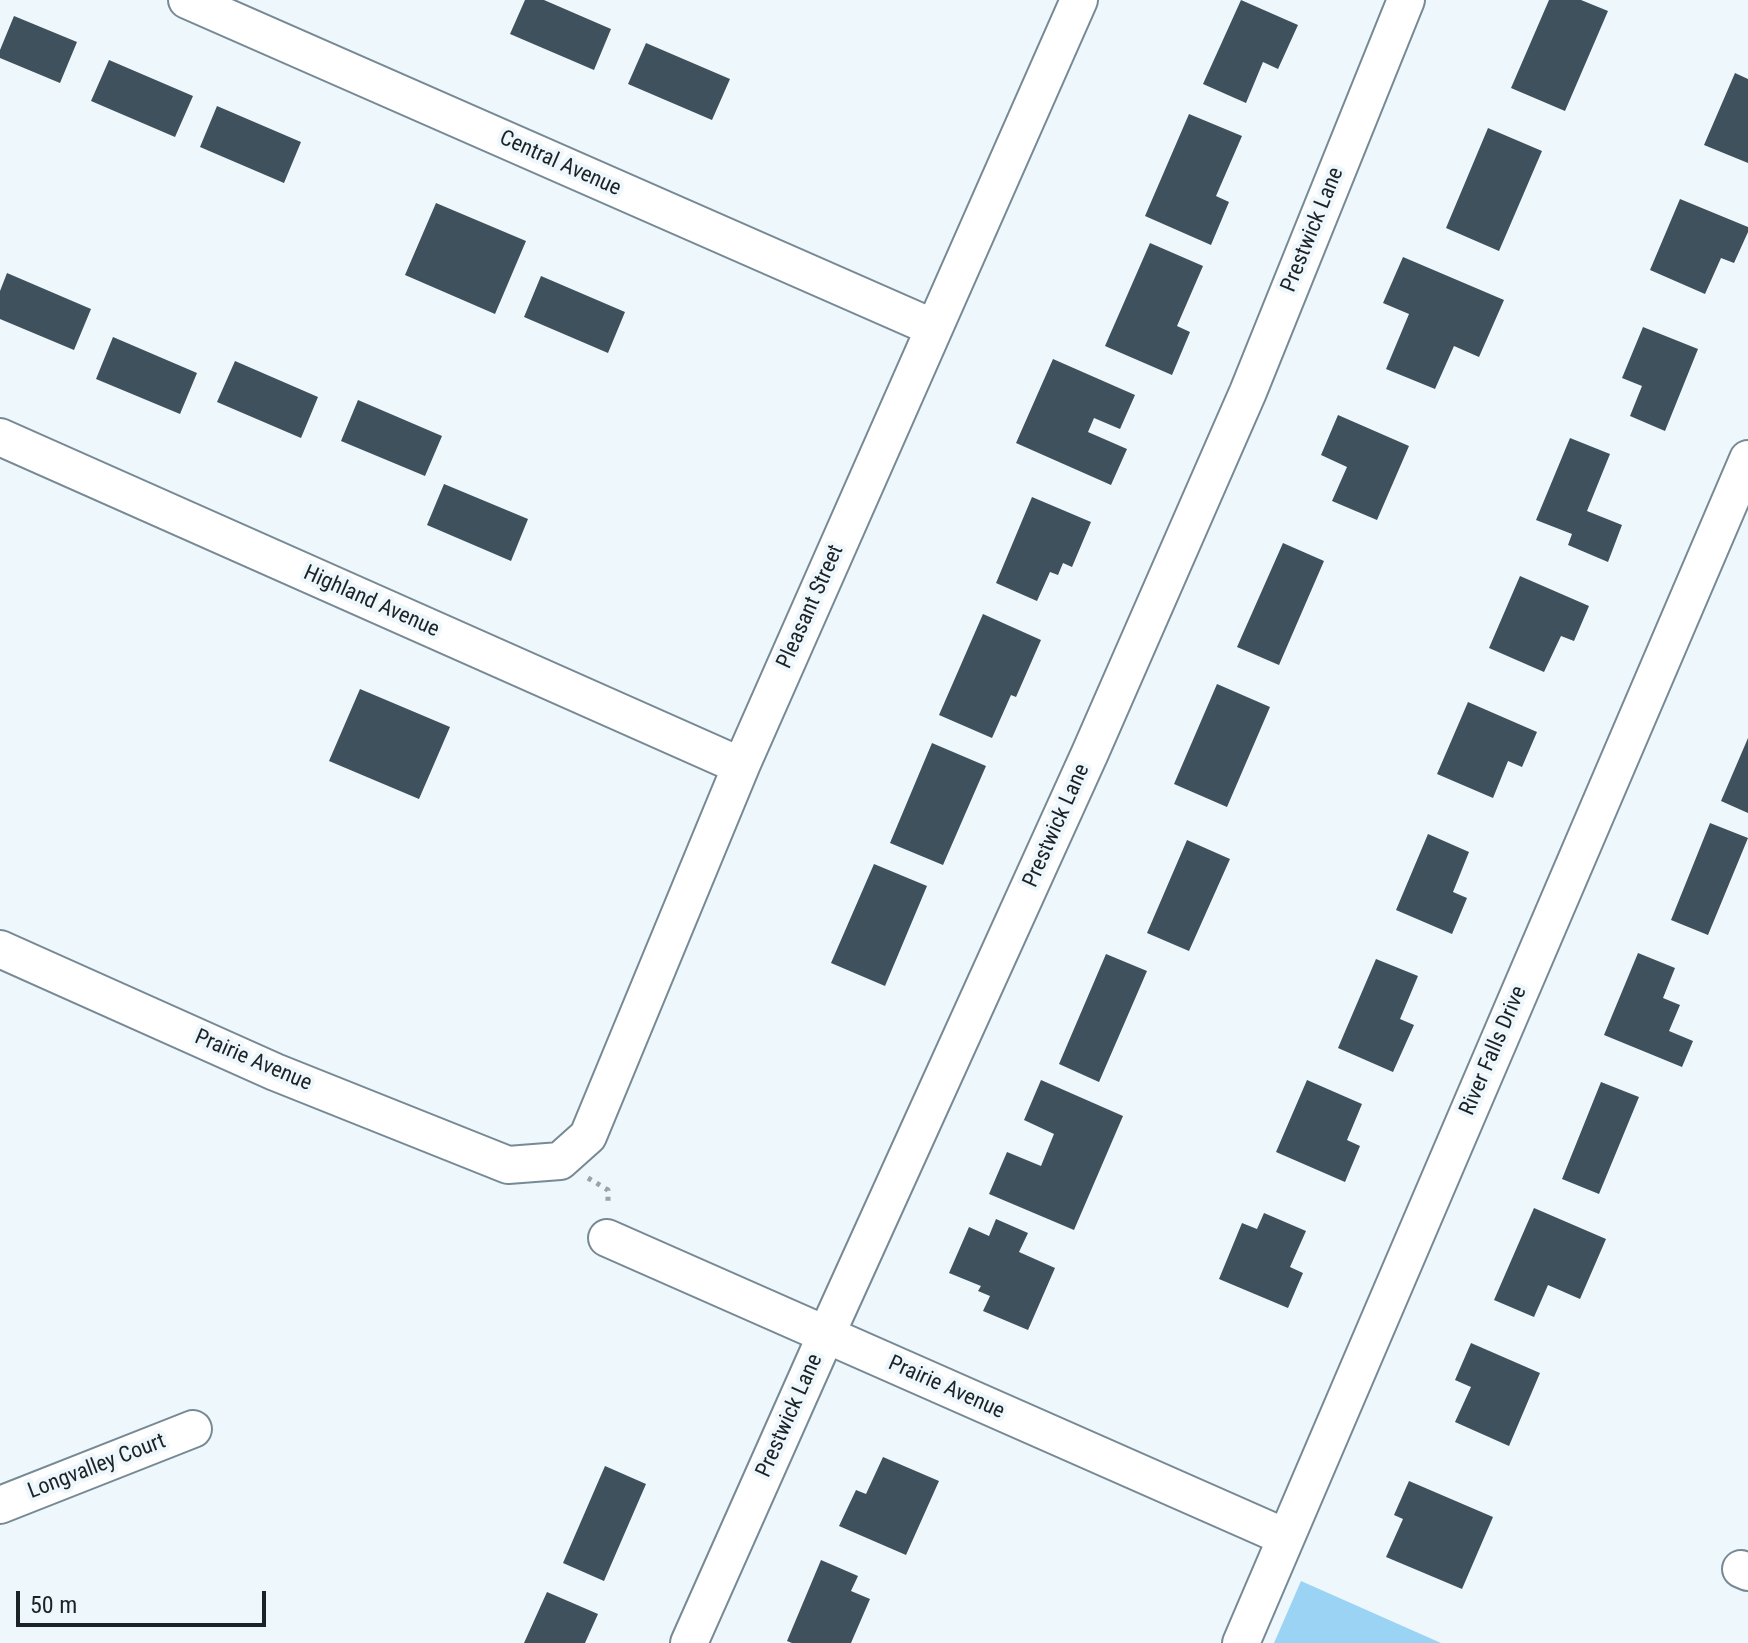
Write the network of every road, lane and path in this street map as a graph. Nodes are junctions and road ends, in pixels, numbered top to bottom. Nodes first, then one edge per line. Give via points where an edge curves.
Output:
1 (187, 0) edge
2 (1079, 0) edge
3 (1406, 0) edge
4 (934, 328) junction
5 (0, 437) edge
6 (1748, 459) edge
7 (741, 766) junction
8 (0, 949) edge
9 (560, 1161) junction
10 (607, 1238) joint
11 (826, 1335) junction
12 (193, 1429) dead end
13 (0, 1505) edge
14 (1285, 1537) junction
15 (689, 1643) edge
16 (1241, 1643) edge

1 - 4 street, Central Avenue
2 - 4 street, Pleasant Street
3 - 11 street, Prestwick Lane via 1241,407
4 - 7 street, Pleasant Street
5 - 7 street, Highland Avenue
6 - 14 street, River Falls Drive
7 - 9 street, Pleasant Street via 588,1136
8 - 9 street, Prairie Avenue via 275,1072 508,1165
9 - 10 path via 608,1190
10 - 11 street, Prairie Avenue
11 - 14 street, Prairie Avenue
11 - 15 street, Prestwick Lane
12 - 13 street, Longvalley Court
14 - 16 street, River Falls Drive

